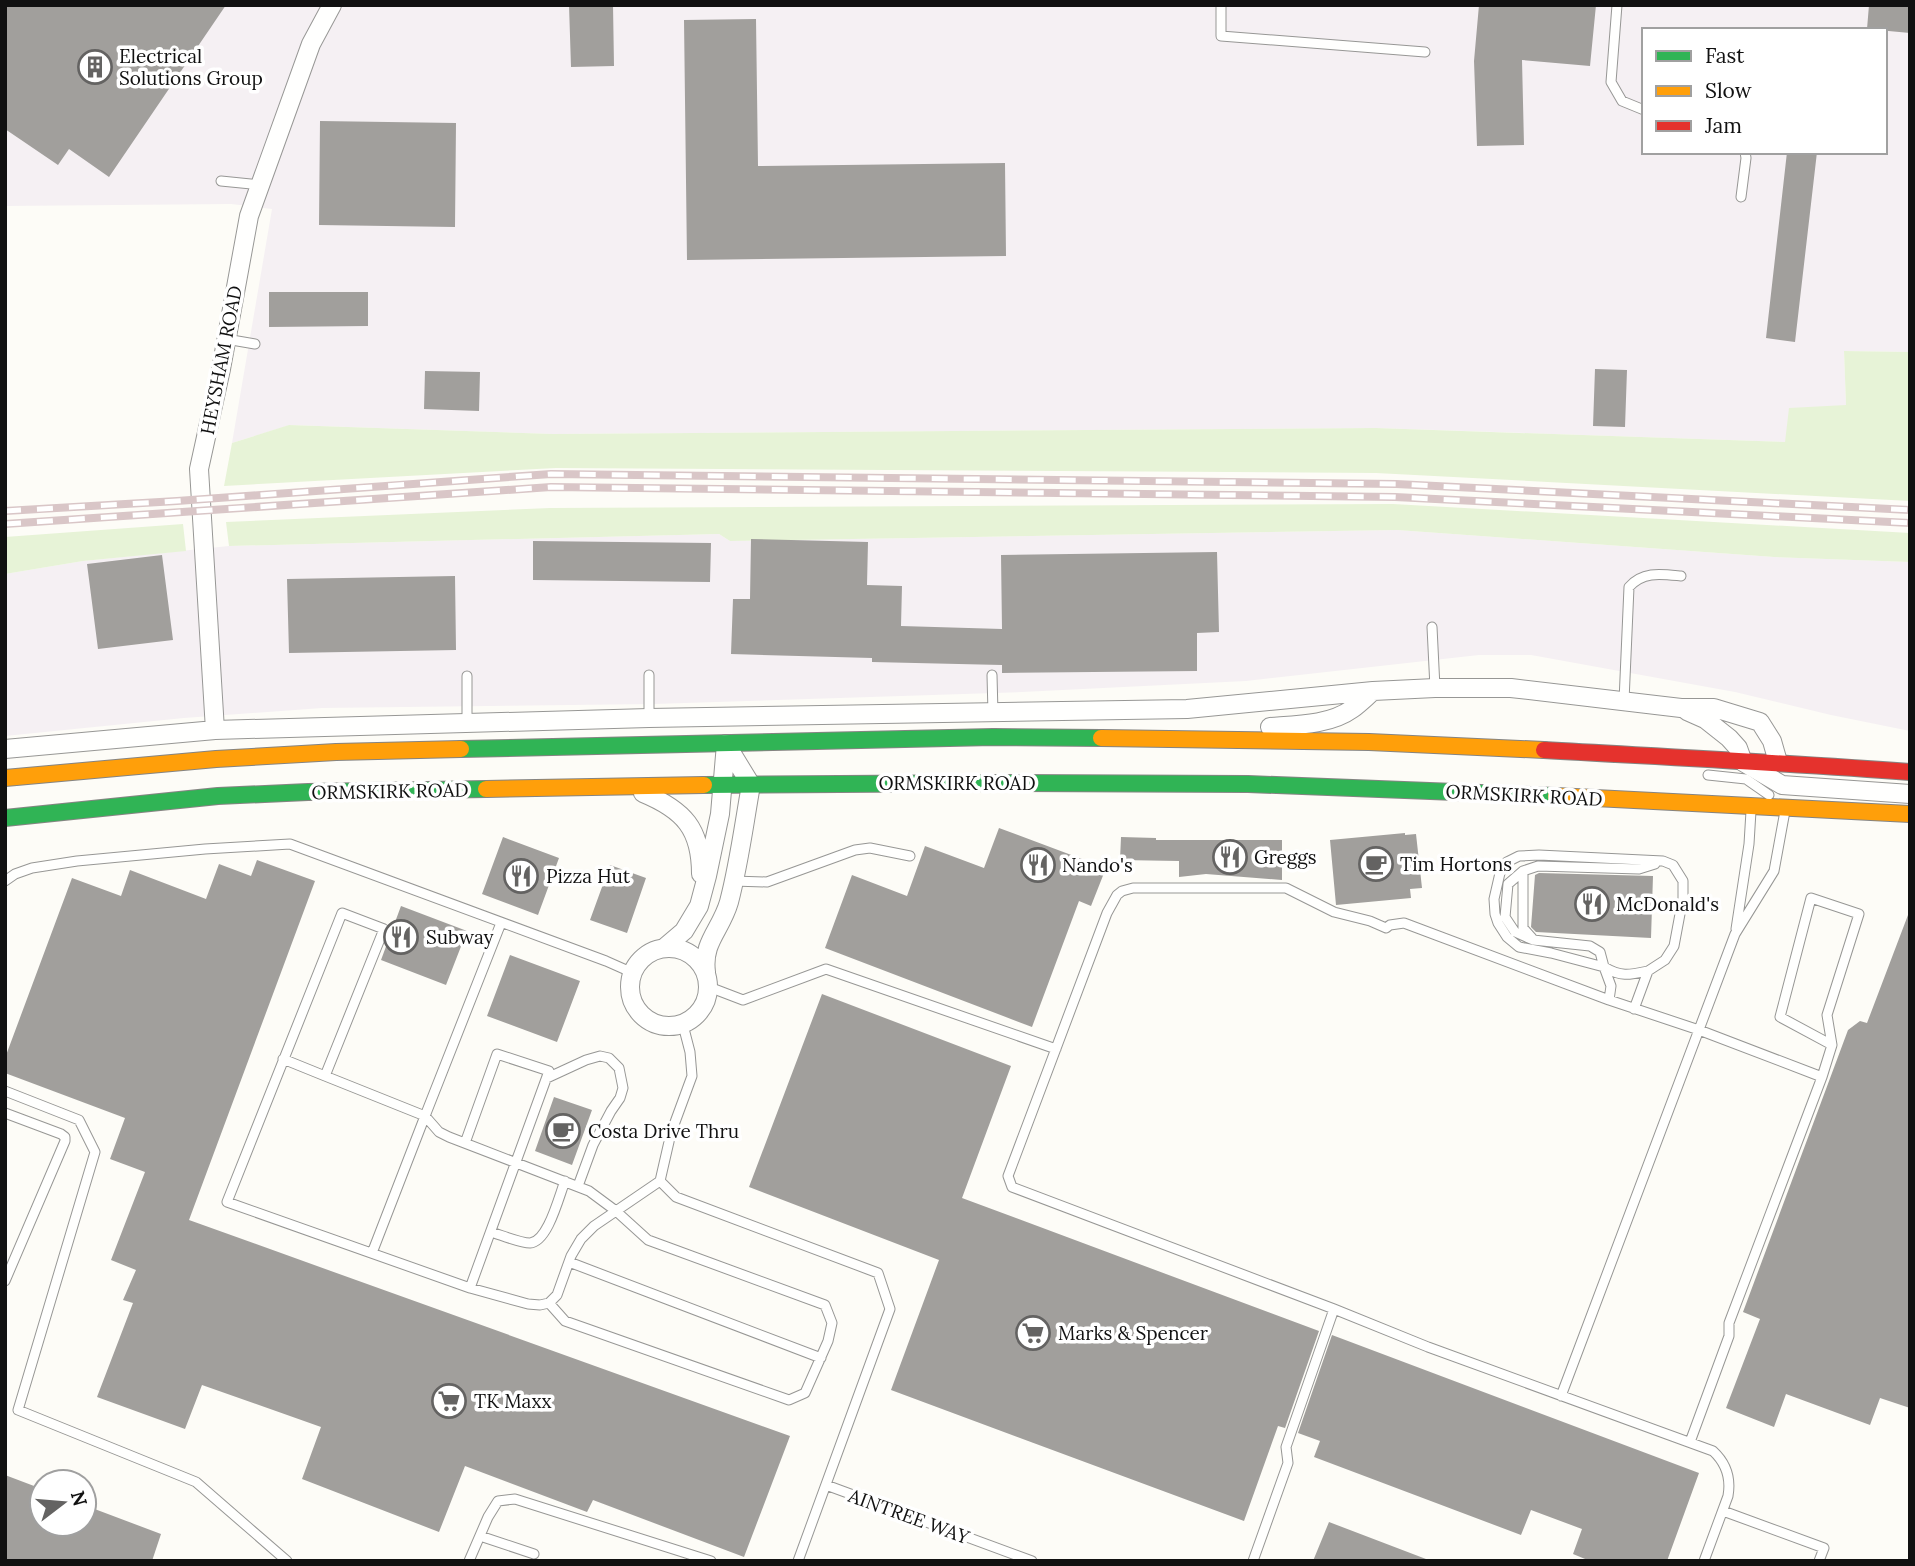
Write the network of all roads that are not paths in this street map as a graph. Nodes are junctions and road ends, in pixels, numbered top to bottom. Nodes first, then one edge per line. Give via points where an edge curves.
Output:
1 (332, 5) edge
2 (1221, 5) edge
3 (1617, 5) edge
4 (1424, 52) dead end
5 (1642, 109) edge
6 (1745, 154) edge
7 (221, 181) dead end
8 (260, 185) junction
9 (1741, 197) dead end
10 (226, 340) junction
11 (255, 344) dead end
12 (1681, 576) dead end
13 (1432, 627) dead end
14 (649, 675) dead end
15 (992, 675) dead end
16 (467, 676) dead end
17 (1435, 688) junction
18 (1373, 691) junction
19 (1624, 701) junction
20 (1681, 708) junction
21 (993, 713) junction
22 (649, 718) junction
23 (467, 723) junction
24 (215, 730) junction
25 (1134, 739) junction
26 (726, 744) junction
27 (5, 749) edge
28 (1544, 749) junction
29 (1560, 760) dead end
30 (1778, 762) junction
31 (1744, 770) junction
32 (1910, 772) edge
33 (1698, 774) dead end
34 (5, 778) edge
35 (723, 785) junction
36 (751, 785) junction
37 (1782, 785) junction
38 (628, 786) junction
39 (1910, 794) edge
40 (1752, 805) junction
41 (1786, 807) junction
42 (1910, 814) edge
43 (5, 818) edge
44 (910, 856) dead end
45 (1663, 861) junction
46 (1523, 871) junction
47 (5, 881) edge
48 (733, 881) junction
49 (699, 906) junction
50 (501, 922) junction
51 (1735, 934) junction
52 (1533, 940) junction
53 (664, 948) junction
54 (1605, 967) junction
55 (1648, 971) junction
56 (633, 973) junction
57 (707, 980) junction
58 (1609, 1000) junction
59 (1634, 1009) junction
60 (683, 1025) junction
61 (1699, 1030) junction
62 (1832, 1045) junction
63 (1056, 1049) junction
64 (283, 1059) junction
65 (325, 1076) junction
66 (547, 1077) junction
67 (1822, 1077) junction
68 (5, 1091) edge
69 (5, 1113) edge
70 (425, 1116) junction
71 (465, 1143) junction
72 (517, 1163) junction
73 (565, 1181) junction
74 (660, 1181) junction
75 (578, 1186) junction
76 (616, 1211) junction
77 (491, 1232) junction
78 (372, 1253) junction
79 (569, 1262) junction
80 (5, 1281) edge
81 (470, 1288) junction
82 (549, 1303) junction
83 (1334, 1309) junction
84 (821, 1358) junction
85 (1561, 1396) junction
86 (1690, 1442) junction
87 (826, 1485) junction
88 (1723, 1511) junction
89 (480, 1536) junction
90 (534, 1554) dead end
91 (288, 1561) edge
92 (469, 1561) edge
93 (711, 1561) edge
94 (798, 1561) edge
95 (1031, 1561) edge
96 (1252, 1561) edge
97 (1704, 1561) edge
98 (1819, 1561) edge

1 - 8 street, HEYSHAM ROAD via 311,44
2 - 4 lane via 1221,36
3 - 5 lane via 1611,82 1622,102
6 - 9 lane
7 - 8 lane
8 - 10 street, HEYSHAM ROAD via 249,216
10 - 11 lane
10 - 24 street, HEYSHAM ROAD via 199,469
12 - 19 lane via 1651,573 1629,587
13 - 17 lane
14 - 22 lane
15 - 21 lane
16 - 23 lane
17 - 18 street
17 - 19 street via 1511,688
18 - 21 street via 1186,709
18 - 25 street via 1350,711 1326,720
19 - 20 street
20 - 30 street via 1714,708 1760,722
20 - 31 street via 1729,738 1738,748
21 - 22 street
22 - 23 street
23 - 24 street
24 - 27 street
25 - 26 highway, ORMSKIRK ROAD via 993,737
25 - 28 highway, ORMSKIRK ROAD
26 - 34 highway, ORMSKIRK ROAD via 336,752
26 - 35 street
26 - 36 street
28 - 29 lane
28 - 31 highway, ORMSKIRK ROAD
30 - 31 highway, ORMSKIRK ROAD
30 - 32 highway, ORMSKIRK ROAD
30 - 37 highway
31 - 33 lane
31 - 37 street, ORMSKIRK ROAD
31 - 40 highway
31 - 41 lane
35 - 36 highway, ORMSKIRK ROAD
35 - 38 highway, ORMSKIRK ROAD
35 - 49 street
36 - 40 highway, ORMSKIRK ROAD via 1248,784
36 - 48 street
37 - 39 street, ORMSKIRK ROAD
37 - 41 highway
38 - 43 highway, ORMSKIRK ROAD via 218,796
38 - 49 street via 671,806 694,834 701,863
40 - 41 highway, ORMSKIRK ROAD
40 - 51 lane
41 - 42 highway, ORMSKIRK ROAD
41 - 51 lane via 1774,871
44 - 48 lane via 870,848 855,850 767,882
45 - 46 lane via 1639,869 1538,866
45 - 54 lane via 1519,856 1507,862 1500,873 1495,914 1507,937 1519,947
45 - 55 lane via 1673,865 1684,881 1683,898 1674,946 1665,960
46 - 52 lane via 1523,928
46 - 52 lane via 1508,884 1505,917 1515,932
47 - 50 lane via 32,868 77,860 290,844
48 - 57 street via 721,924 706,949
49 - 53 street via 684,931
50 - 56 lane
50 - 70 lane
51 - 61 lane
52 - 54 lane via 1590,946 1600,953
53 - 56 street via 645,956
53 - 57 street via 689,953 699,961
54 - 55 lane via 1617,974
54 - 58 lane via 1611,985
55 - 59 lane
56 - 60 street via 630,985 637,1010 657,1025
57 - 60 street via 702,1010
57 - 63 lane via 743,1000 826,969
58 - 59 lane
58 - 63 lane via 1404,923 1386,928 1334,912 1286,888 1133,888 1113,900
59 - 61 lane
60 - 74 lane via 692,1076 670,1133
61 - 67 lane
61 - 85 lane
62 - 62 lane via 1780,1017 1811,898 1859,914 1827,1015
62 - 67 lane
63 - 83 lane via 1008,1176 1012,1186
64 - 65 lane
64 - 65 lane via 342,913 384,929
64 - 78 lane via 227,1202
65 - 70 lane
66 - 71 lane via 549,1071 497,1054
66 - 72 lane
66 - 75 lane via 600,1056 610,1058 619,1068 620,1098 593,1145
67 - 86 lane via 1728,1323 1729,1336
68 - 91 lane via 79,1120 95,1152 18,1410 196,1482
69 - 80 lane via 61,1135 65,1141
70 - 71 lane via 439,1132
70 - 78 lane
71 - 72 lane
72 - 73 lane
72 - 77 lane
73 - 75 lane
73 - 77 lane via 547,1229 538,1240 529,1243
74 - 76 lane
74 - 87 lane via 677,1197 878,1273 890,1309
75 - 76 lane
76 - 79 lane via 581,1240
76 - 84 lane via 648,1240 825,1305 832,1323
77 - 81 lane
78 - 81 lane
79 - 82 lane via 557,1296
79 - 84 lane
81 - 82 lane via 528,1304
82 - 84 lane via 565,1321 789,1400 804,1393
83 - 85 lane
83 - 96 lane via 1286,1447 1288,1463
85 - 86 lane
86 - 88 lane via 1713,1451 1725,1467 1730,1487
87 - 94 lane
87 - 95 lane, AINTREE WAY
88 - 97 lane
88 - 98 lane via 1824,1548
89 - 90 lane
89 - 92 lane
89 - 93 lane via 498,1501 516,1499

